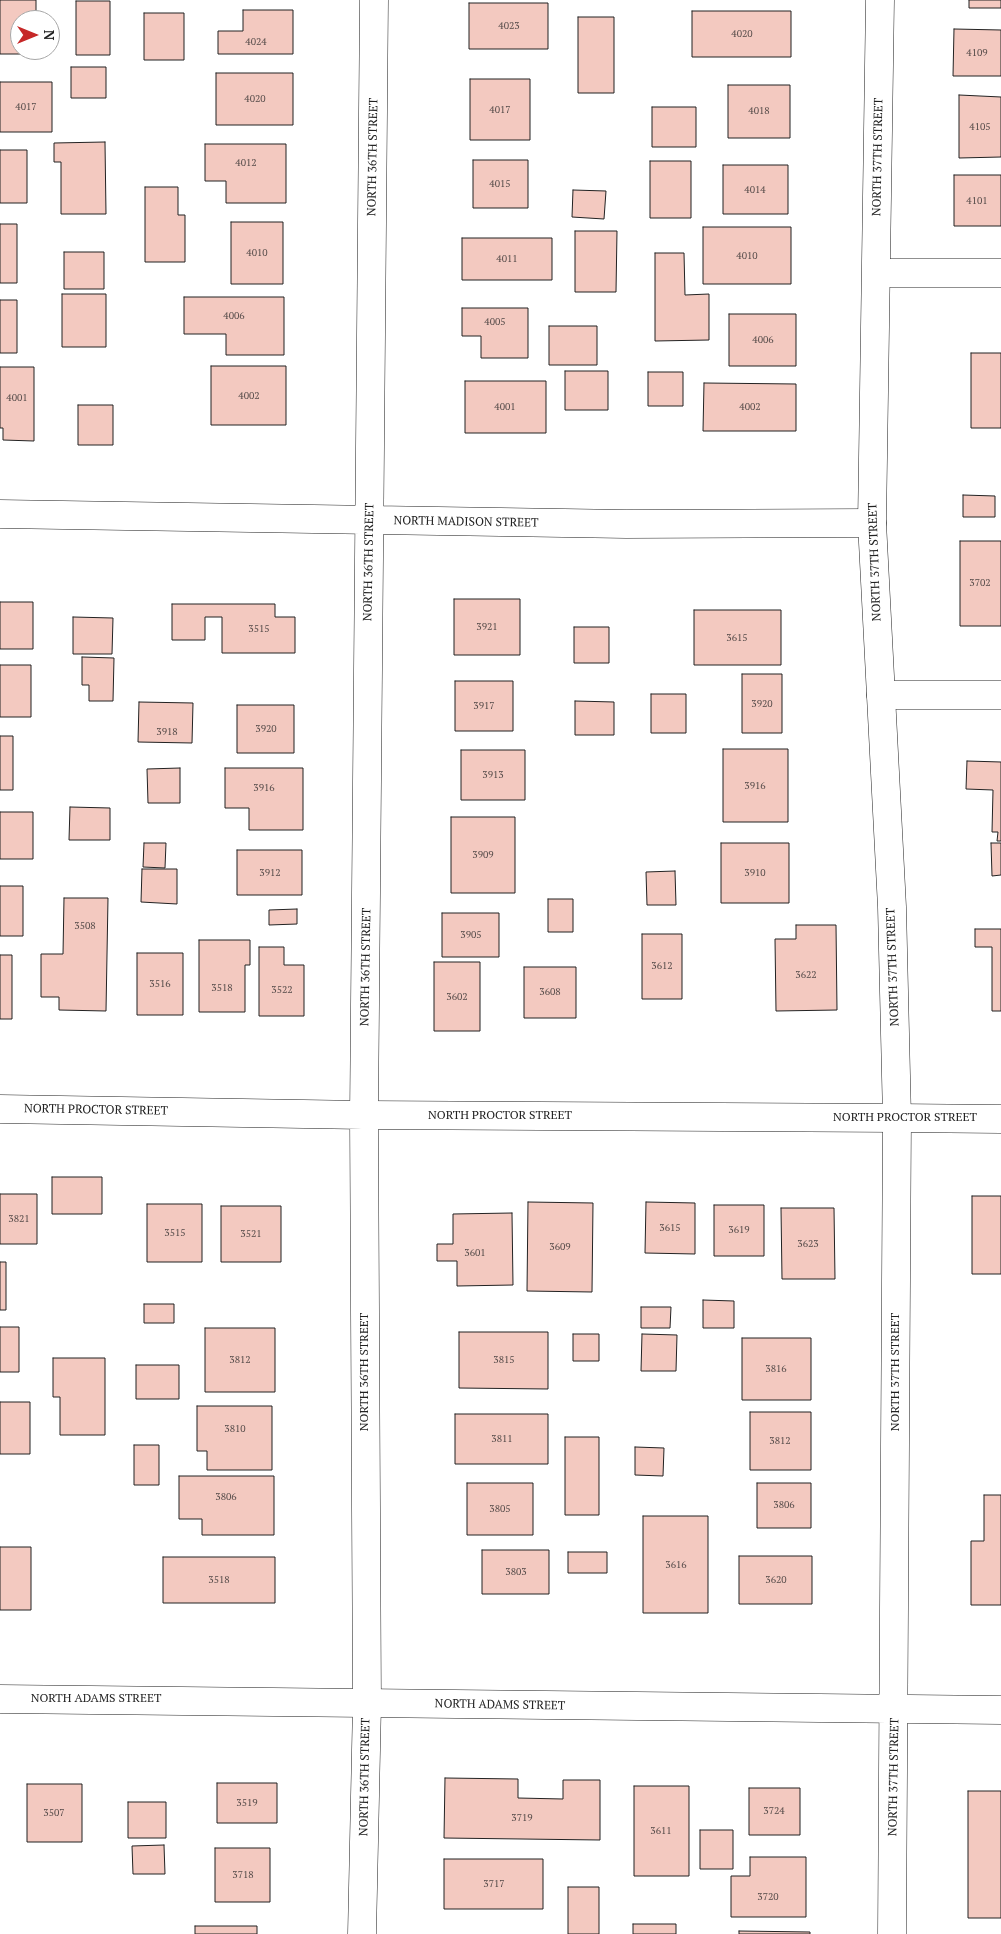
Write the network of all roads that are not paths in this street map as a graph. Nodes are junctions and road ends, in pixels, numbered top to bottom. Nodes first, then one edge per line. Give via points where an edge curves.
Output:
1 (374, 0) edge
2 (880, 0) edge
3 (877, 273) junction
4 (1001, 273) edge
5 (0, 514) edge
6 (370, 520) junction
7 (872, 522) junction
8 (881, 695) junction
9 (1001, 695) edge
10 (0, 1109) edge
11 (364, 1114) junction
12 (897, 1118) junction
13 (1001, 1119) edge
14 (0, 1699) edge
15 (367, 1704) junction
16 (894, 1709) junction
17 (1001, 1710) edge
18 (362, 1934) edge
19 (892, 1934) edge

1 - 6 street, NORTH 36TH STREET
2 - 3 street, NORTH 37TH STREET
3 - 4 street
3 - 7 street, NORTH 37TH STREET
5 - 6 street, NORTH MADISON STREET
6 - 7 street, NORTH MADISON STREET via 626,524
6 - 11 street, NORTH 36TH STREET
7 - 8 street, NORTH 37TH STREET
8 - 9 street
8 - 12 street, NORTH 37TH STREET via 892,906
10 - 11 street, NORTH PROCTOR STREET
11 - 12 street, NORTH PROCTOR STREET
11 - 15 street, NORTH 36TH STREET
12 - 13 street, NORTH PROCTOR STREET
12 - 16 street, NORTH 37TH STREET
14 - 15 street, NORTH ADAMS STREET
15 - 16 street, NORTH ADAMS STREET
15 - 18 street, NORTH 36TH STREET
16 - 17 street, NORTH ADAMS STREET
16 - 19 street, NORTH 37TH STREET

